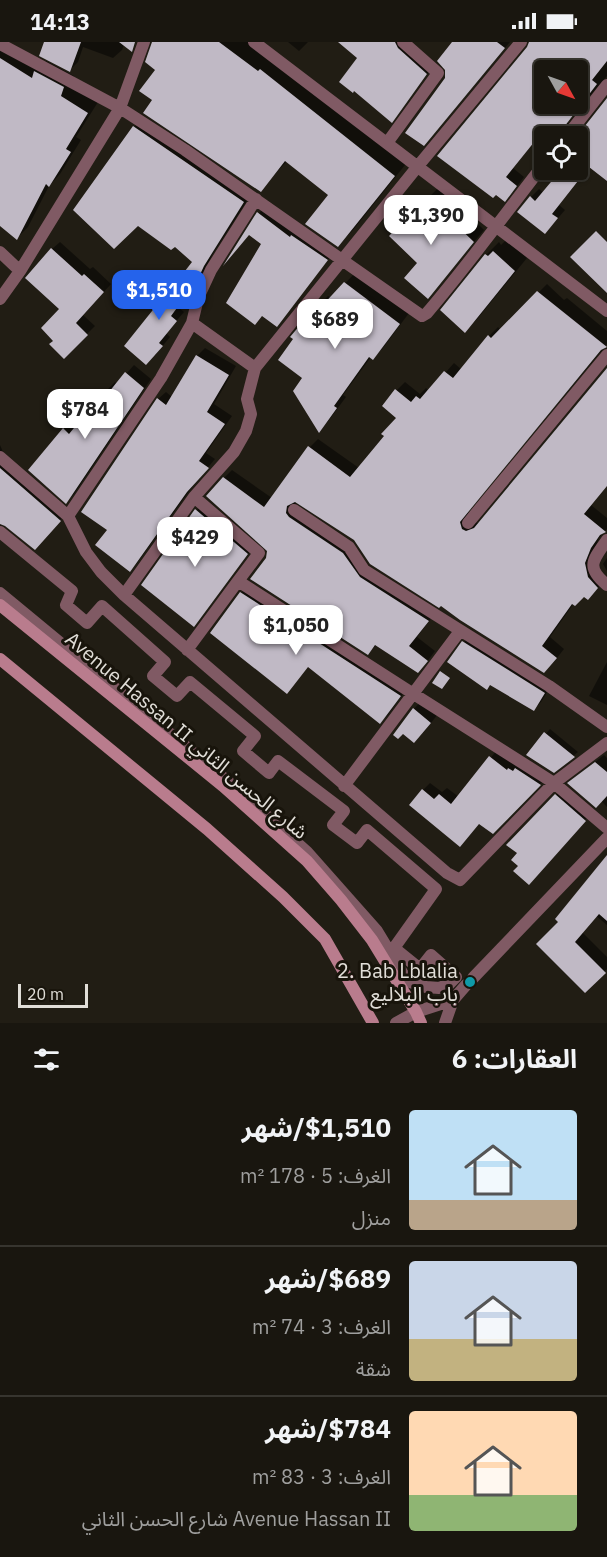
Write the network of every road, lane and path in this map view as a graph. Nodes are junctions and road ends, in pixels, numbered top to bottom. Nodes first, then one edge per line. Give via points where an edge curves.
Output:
1 (144, 42) edge
2 (254, 42) edge
3 (403, 42) edge
4 (521, 42) edge
5 (0, 44) edge
6 (607, 85) edge
7 (120, 108) junction
8 (575, 126) edge
9 (387, 143) junction
10 (418, 166) junction
11 (534, 177) edge
12 (256, 199) junction
13 (496, 225) junction
14 (0, 252) edge
15 (343, 261) junction
16 (20, 271) junction
17 (0, 299) edge
18 (606, 309) edge
19 (192, 323) junction
20 (607, 355) edge
21 (255, 368) junction
22 (0, 457) edge
23 (194, 497) junction
24 (294, 510) dead end
25 (68, 516) junction
26 (468, 523) dead end
27 (0, 532) edge
28 (607, 540) edge
29 (238, 581) junction
30 (607, 585) edge
31 (0, 593) edge
32 (124, 595) junction
33 (0, 605) edge
34 (460, 631) junction
35 (187, 650) junction
36 (0, 659) edge
37 (412, 693) junction
38 (607, 727) edge
39 (607, 743) edge
40 (554, 783) junction
41 (344, 786) junction
42 (607, 828) edge
43 (607, 838) edge
44 (453, 1000) junction
45 (418, 1017) edge
46 (373, 1023) edge
47 (396, 1023) edge
48 (445, 1023) edge

1 - 7 street
2 - 9 street
3 - 9 street via 438,73
4 - 10 street
5 - 7 street
6 - 8 street
7 - 12 street
7 - 16 street
9 - 10 street
10 - 13 street
10 - 15 street
11 - 13 street
12 - 15 street
12 - 19 street via 211,270
13 - 15 street via 469,264 422,316
13 - 18 street
14 - 16 street
15 - 21 street
16 - 17 street
19 - 21 street
19 - 25 street via 132,423
20 - 26 street
21 - 23 street via 247,399 251,414 246,431 234,452
22 - 25 street
23 - 29 street via 259,553
23 - 32 street
24 - 34 street via 349,548 364,570
25 - 32 street via 86,552
27 - 31 street via 72,591 66,605 87,624 102,606 165,662 153,676 177,696 190,682 255,736 243,750 269,773 278,761 344,811 333,825 357,843 367,830 436,889 394,948 420,969 431,955 456,977 439,988 410,982 377,931 307,852
28 - 30 street via 592,568
29 - 35 street
29 - 37 street
32 - 35 street
33 - 45 main road, Avenue Hassan II شارع الحسن الثاني via 223,786 308,861 372,940
34 - 37 street
34 - 38 street
35 - 41 street
36 - 46 main road via 207,829 283,897 325,939
37 - 40 street
37 - 41 street
39 - 40 street
40 - 41 street via 460,880
40 - 42 street
43 - 44 street
44 - 45 street
44 - 48 street
45 - 47 street

